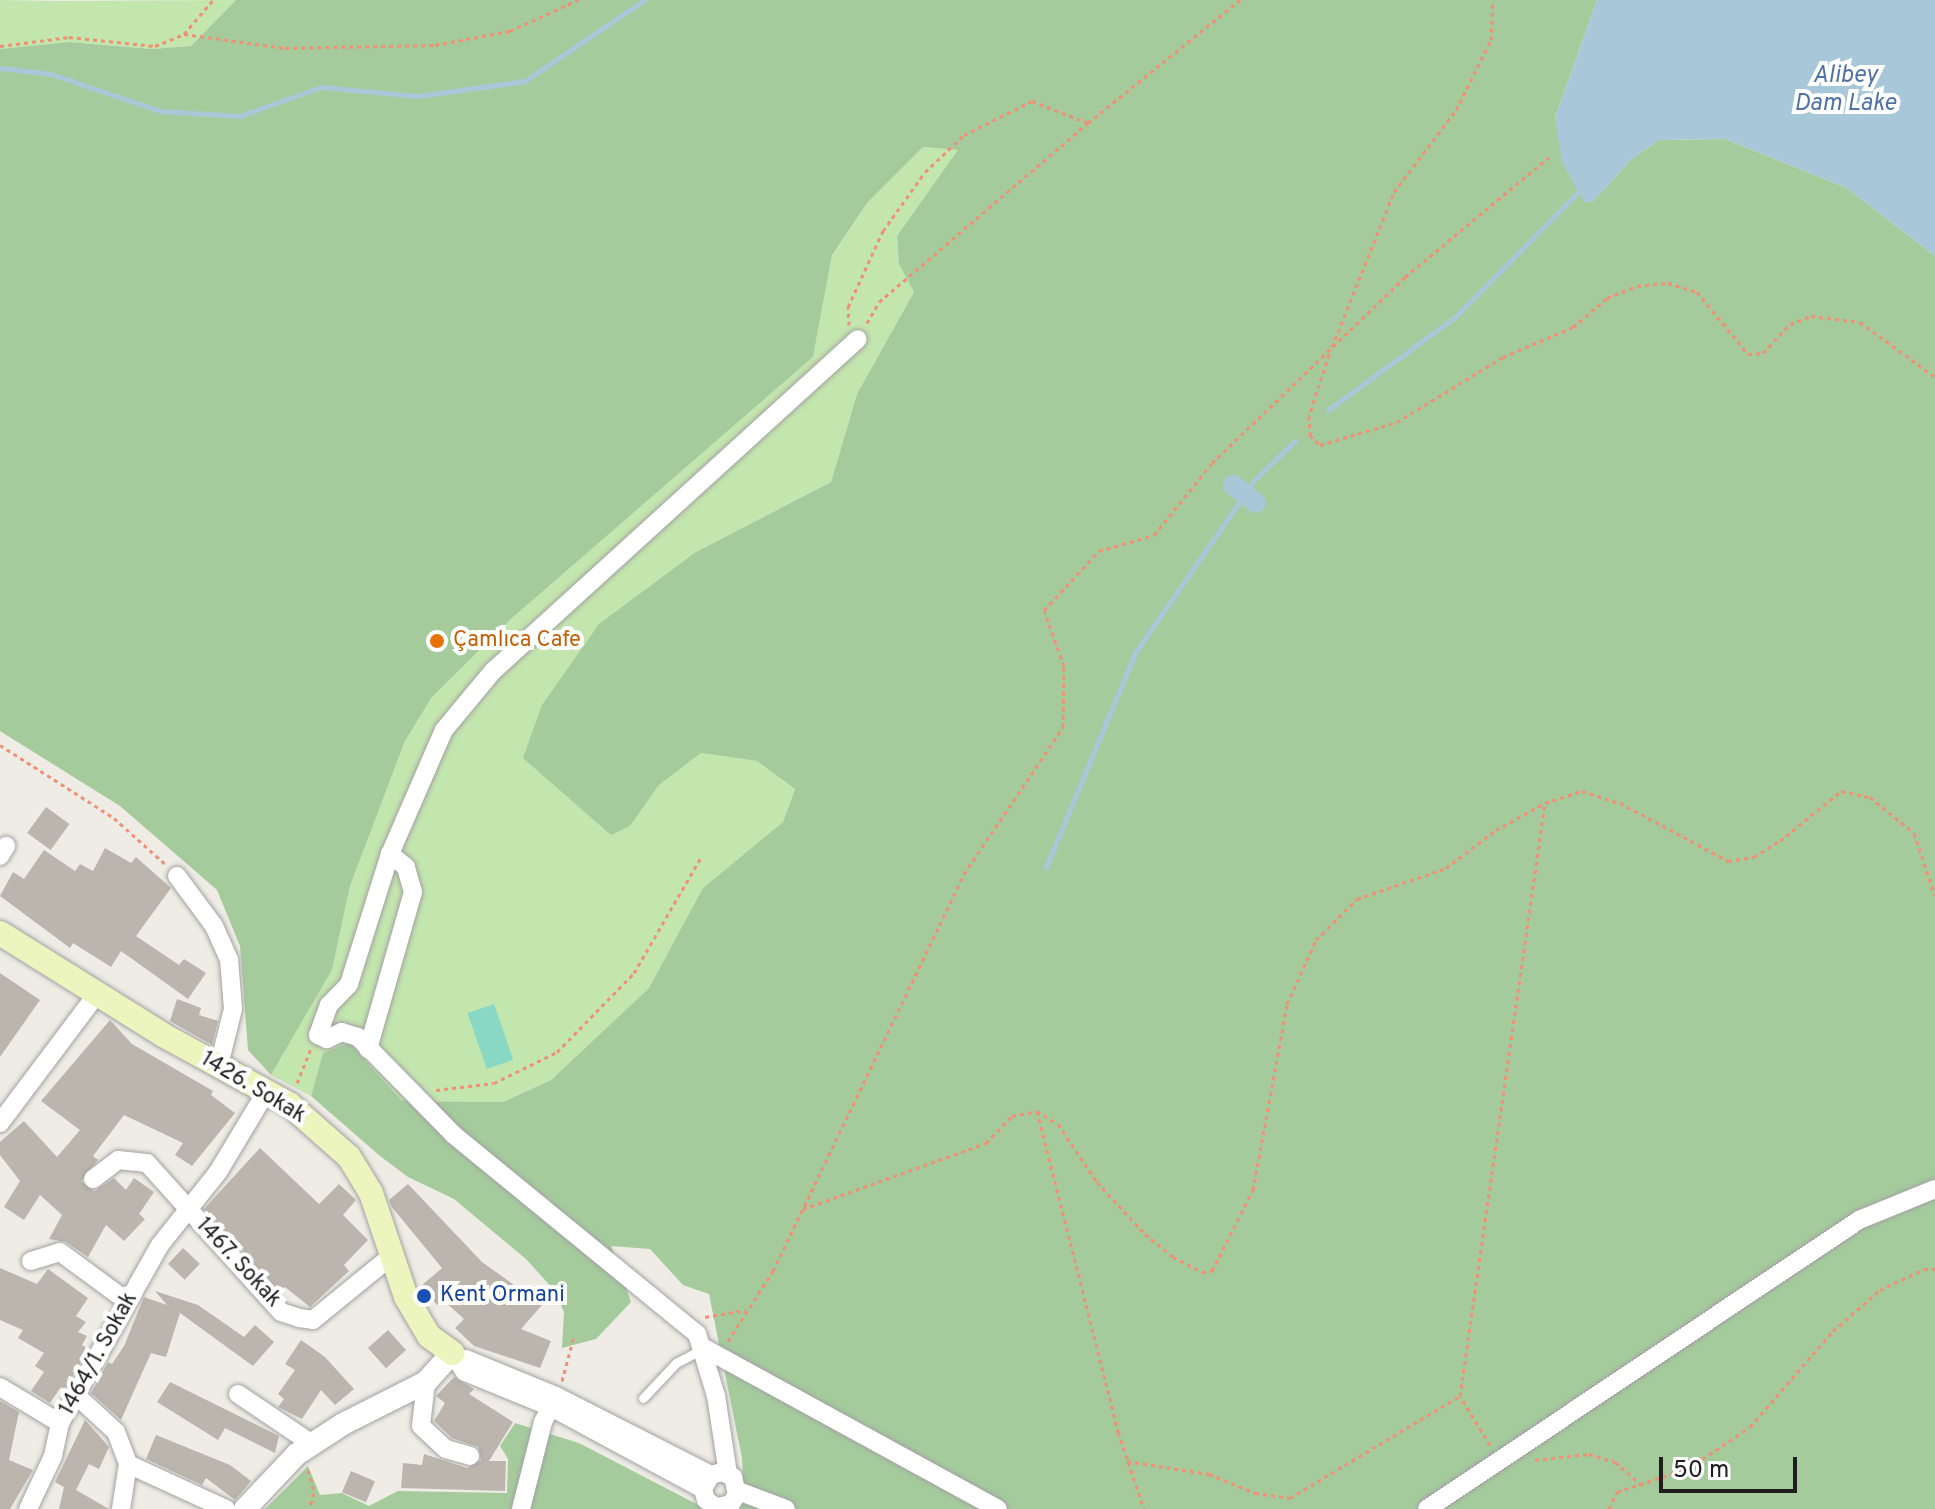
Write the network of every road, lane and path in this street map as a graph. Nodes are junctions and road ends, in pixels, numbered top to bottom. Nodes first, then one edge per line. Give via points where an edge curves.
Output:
1 (211, 0) edge
2 (578, 0) edge
3 (1240, 0) edge
4 (1493, 0) edge
5 (184, 34) junction
6 (0, 46) edge
7 (1088, 123) junction
8 (1549, 157) dead end
9 (858, 339) junction
10 (1330, 352) junction
11 (1935, 377) edge
12 (0, 745) edge
13 (1545, 803) junction
14 (390, 854) junction
15 (700, 859) dead end
16 (177, 876) joint
17 (1935, 896) edge
18 (0, 933) edge
19 (96, 995) junction
20 (318, 1035) junction
21 (368, 1049) junction
22 (219, 1065) junction
23 (405, 1089) junction
24 (266, 1092) junction
25 (289, 1104) junction
26 (1037, 1111) junction
27 (0, 1123) edge
28 (93, 1179) dead end
29 (1935, 1189) edge
30 (189, 1209) junction
31 (803, 1209) junction
32 (389, 1258) junction
33 (31, 1261) dead end
34 (1935, 1269) edge
35 (128, 1302) junction
36 (747, 1309) junction
37 (677, 1317) junction
38 (574, 1336) dead end
39 (712, 1352) junction
40 (452, 1353) junction
41 (426, 1382) junction
42 (0, 1387) edge
43 (238, 1394) dead end
44 (1460, 1396) junction
45 (78, 1397) junction
46 (643, 1398) dead end
47 (553, 1402) junction
48 (60, 1423) junction
49 (305, 1449) junction
50 (470, 1456) dead end
51 (1127, 1461) junction
52 (1500, 1463) junction
53 (128, 1464) junction
54 (714, 1480) junction
55 (1641, 1485) junction
56 (738, 1491) junction
57 (718, 1508) edge
58 (28, 1509) edge
59 (121, 1509) edge
60 (226, 1509) edge
61 (245, 1509) edge
62 (309, 1509) edge
63 (521, 1509) edge
64 (786, 1509) edge
65 (998, 1509) edge
66 (1144, 1509) edge
67 (1427, 1509) edge
68 (1609, 1509) edge

1 - 5 path
2 - 5 path via 510,31 435,45 285,48
3 - 7 path
4 - 10 path via 1491,40 1456,110 1394,192
5 - 6 path via 155,46 69,37
7 - 9 path via 879,302
7 - 9 path via 1032,101 964,135 925,172 860,273 848,307 849,328
8 - 10 path via 1405,277
9 - 14 street via 493,671 444,730
10 - 11 path via 1309,416 1310,435 1320,445 1397,422 1503,357 1573,327 1607,298 1637,286 1668,283 1697,292 1748,354 1763,353 1790,324 1811,316 1860,322
10 - 31 path via 1212,463 1154,535 1099,551 1044,610 1064,666 1063,727 964,874
12 - 16 path via 114,818
13 - 17 path via 1582,791 1620,803 1728,861 1754,857 1780,841 1841,791 1870,797 1914,833
13 - 26 path via 1496,830 1446,868 1357,899 1316,940 1287,1004 1253,1190 1212,1271 1202,1272 1173,1257 1145,1234 1097,1182 1058,1124
13 - 44 path
14 - 20 street via 349,984 329,1005
14 - 21 street via 406,867 413,892
15 - 23 path via 634,973 557,1052 494,1083 446,1091
16 - 22 street via 214,926 229,959 233,1009
18 - 19 main road, 1426. Sokak
19 - 22 main road, 1426. Sokak
19 - 27 street
20 - 21 street via 327,1039 342,1032 358,1037
20 - 25 path
21 - 23 street
22 - 24 main road, 1426. Sokak
23 - 37 street
24 - 25 main road, 1426. Sokak
24 - 30 street, 1464/1. Sokak
25 - 32 main road, 1426. Sokak via 349,1157 371,1193
26 - 31 path via 1012,1116 986,1143
26 - 51 path
28 - 30 street, 1467. Sokak via 118,1160 147,1163
29 - 52 street via 1859,1220
30 - 32 street, 1467. Sokak via 281,1312 299,1318 313,1320
30 - 35 street, 1464/1. Sokak via 160,1245
31 - 36 path via 773,1271
32 - 40 main road, 1426. Sokak via 429,1336
33 - 35 street via 60,1252
34 - 55 path via 1880,1290 1833,1331 1750,1427 1689,1468
35 - 45 street, 1464/1. Sokak
36 - 37 path
36 - 39 path
37 - 39 street
38 - 47 path
39 - 46 lane via 676,1363
39 - 54 street
39 - 65 street
40 - 41 street
40 - 47 street via 465,1372
41 - 49 street
41 - 50 street via 421,1426 446,1449
42 - 48 street
43 - 49 street
44 - 51 path via 1290,1498 1255,1493 1209,1474
44 - 52 path
45 - 48 street, 1464/1. Sokak
45 - 53 street via 116,1432
47 - 54 street
47 - 63 street
48 - 58 street, 1464/1. Sokak via 53,1456
49 - 61 street
49 - 62 path via 313,1483
51 - 66 path
52 - 55 path via 1589,1454 1615,1462
52 - 67 street
53 - 59 street
53 - 60 street
54 - 56 street
54 - 57 street via 706,1500
55 - 68 path via 1617,1492
56 - 57 street via 731,1504
56 - 64 street

